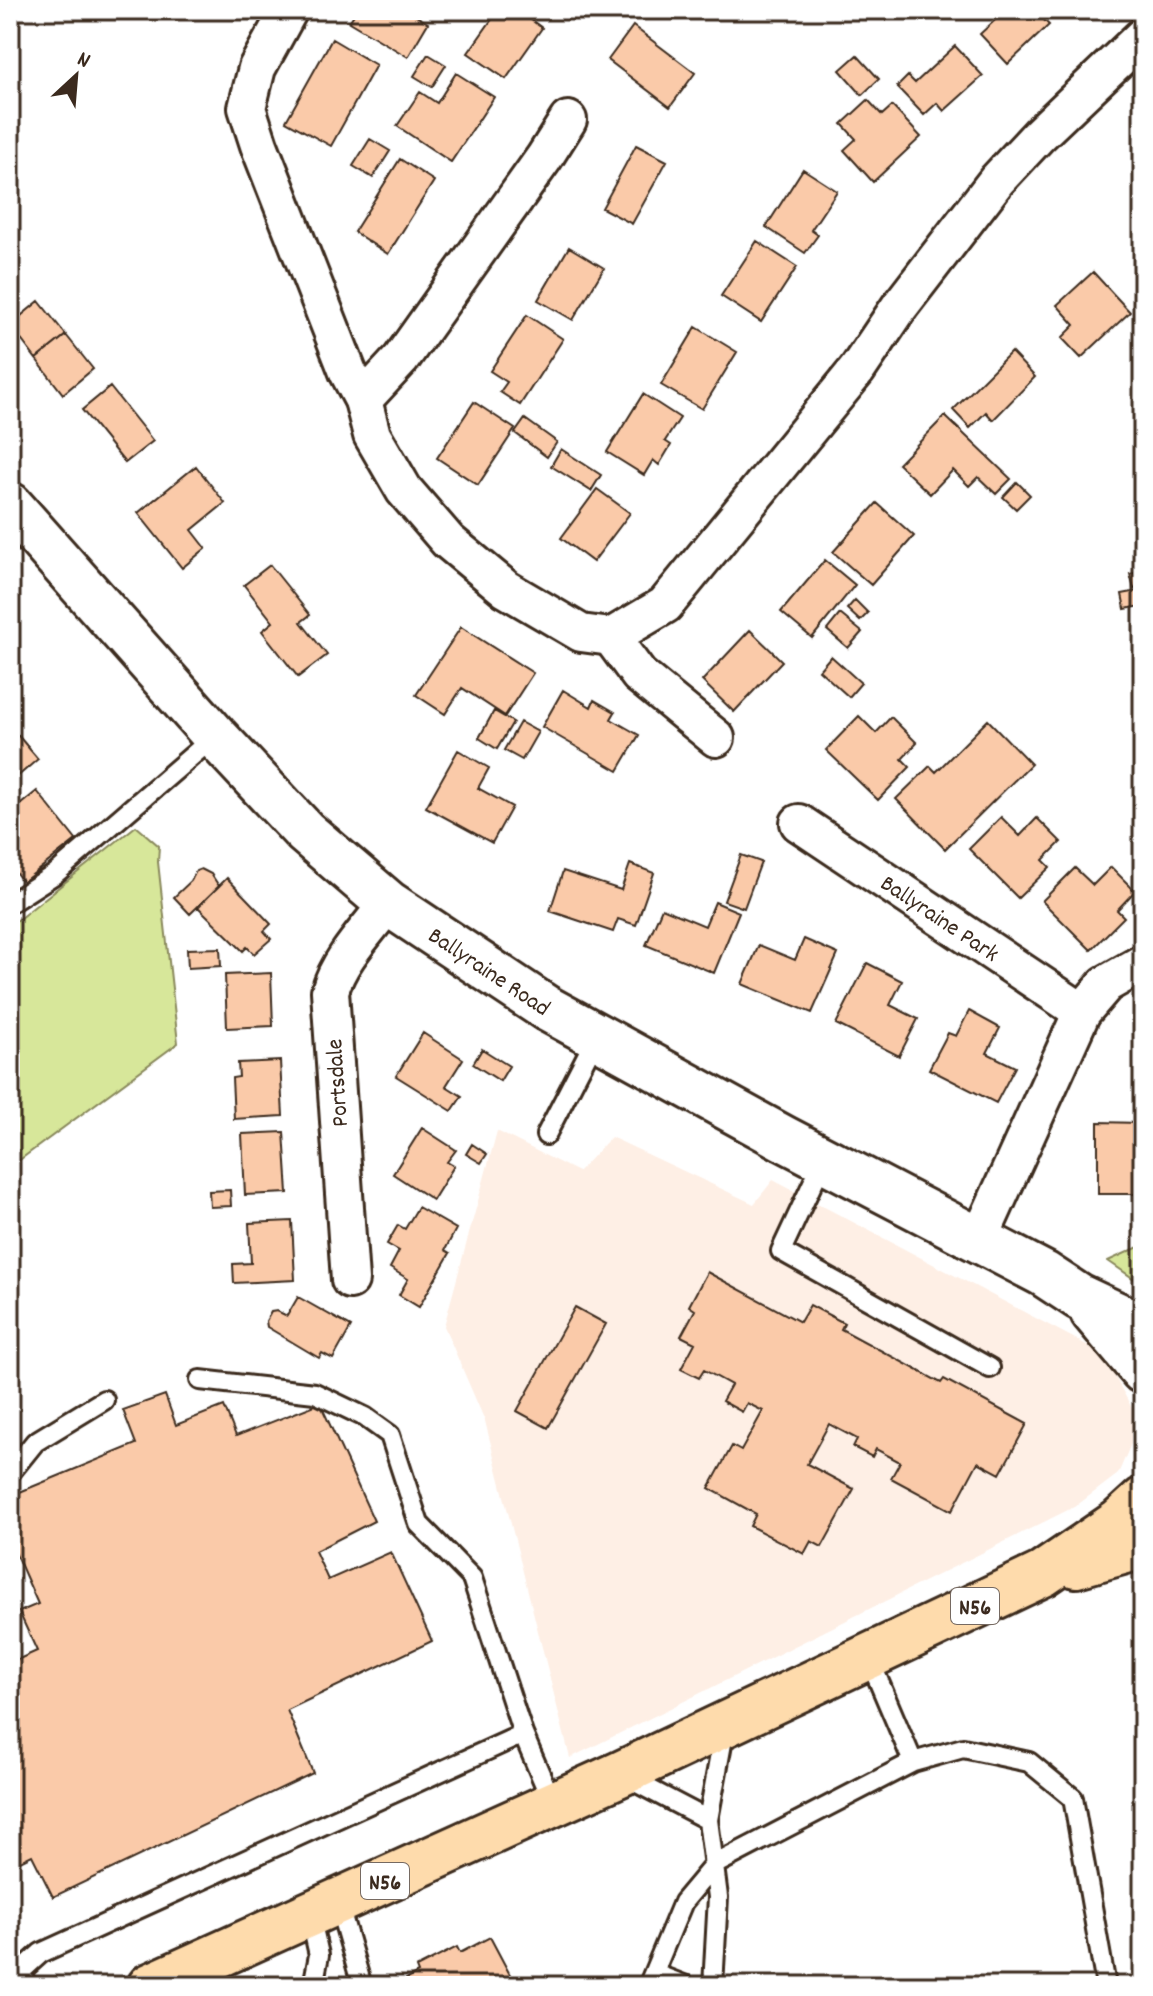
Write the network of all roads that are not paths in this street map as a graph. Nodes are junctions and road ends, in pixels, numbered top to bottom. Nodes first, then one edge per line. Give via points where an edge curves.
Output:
1 (289, 10) edge
2 (1127, 10) edge
3 (1143, 23) edge
4 (1143, 36) edge
5 (568, 120) dead end
6 (363, 400) junction
7 (10, 505) edge
8 (611, 637) junction
9 (215, 736) junction
10 (716, 738) dead end
11 (799, 823) dead end
12 (10, 903) edge
13 (388, 903) junction
14 (1143, 963) edge
15 (1082, 1012) junction
16 (597, 1036) junction
17 (546, 1135) dead end
18 (824, 1159) junction
19 (979, 1240) junction
20 (350, 1280) dead end
21 (1079, 1297) junction
22 (1143, 1327) edge
23 (990, 1368) dead end
24 (1143, 1371) edge
25 (200, 1380) dead end
26 (104, 1400) dead end
27 (10, 1473) edge
28 (1143, 1500) edge
29 (1143, 1546) edge
30 (1043, 1574) junction
31 (868, 1656) junction
32 (725, 1725) junction
33 (523, 1734) junction
34 (913, 1762) junction
35 (620, 1774) junction
36 (553, 1804) junction
37 (708, 1820) junction
38 (714, 1865) junction
39 (324, 1909) junction
40 (20, 1971) edge
41 (652, 1980) edge
42 (150, 1986) edge
43 (313, 1986) edge
44 (362, 1986) edge
45 (686, 1986) edge
46 (713, 1986) edge
47 (1106, 1986) edge

1 - 6 street via 257,68 247,108
2 - 3 street
4 - 8 street via 997,180 857,370 665,605
5 - 6 street via 401,359
6 - 8 street via 372,435 404,490 448,541 506,589 581,633
7 - 9 main road, Ballyraine Road
8 - 10 street via 639,675
9 - 12 lane via 55,874
9 - 13 main road, Ballyraine Road via 305,832
11 - 15 street, Ballyraine Park
13 - 16 main road, Ballyraine Road
13 - 20 street, Portsdale via 330,991
14 - 15 street via 1106,984
15 - 19 street
16 - 17 lane
16 - 18 main road, Ballyraine Road
18 - 19 main road, Ballyraine Road
18 - 23 lane via 781,1251
19 - 21 main road, Ballyraine Road
21 - 22 main road
21 - 24 main road
25 - 33 lane via 315,1393 390,1435 419,1524 472,1578
26 - 27 lane via 35,1442
28 - 30 main road, N56
29 - 30 main road, N56
30 - 31 main road, N56
31 - 32 main road, N56
31 - 34 lane
32 - 35 main road, N56
32 - 37 lane
33 - 36 lane
33 - 40 lane via 41,1953
34 - 38 lane
34 - 47 lane via 963,1748 1029,1762 1073,1798
35 - 36 main road, N56
35 - 37 lane
36 - 39 main road, N56
37 - 38 lane
38 - 41 lane via 683,1902
38 - 46 lane via 718,1897
39 - 42 main road, N56
39 - 43 lane
39 - 44 lane
41 - 45 lane

